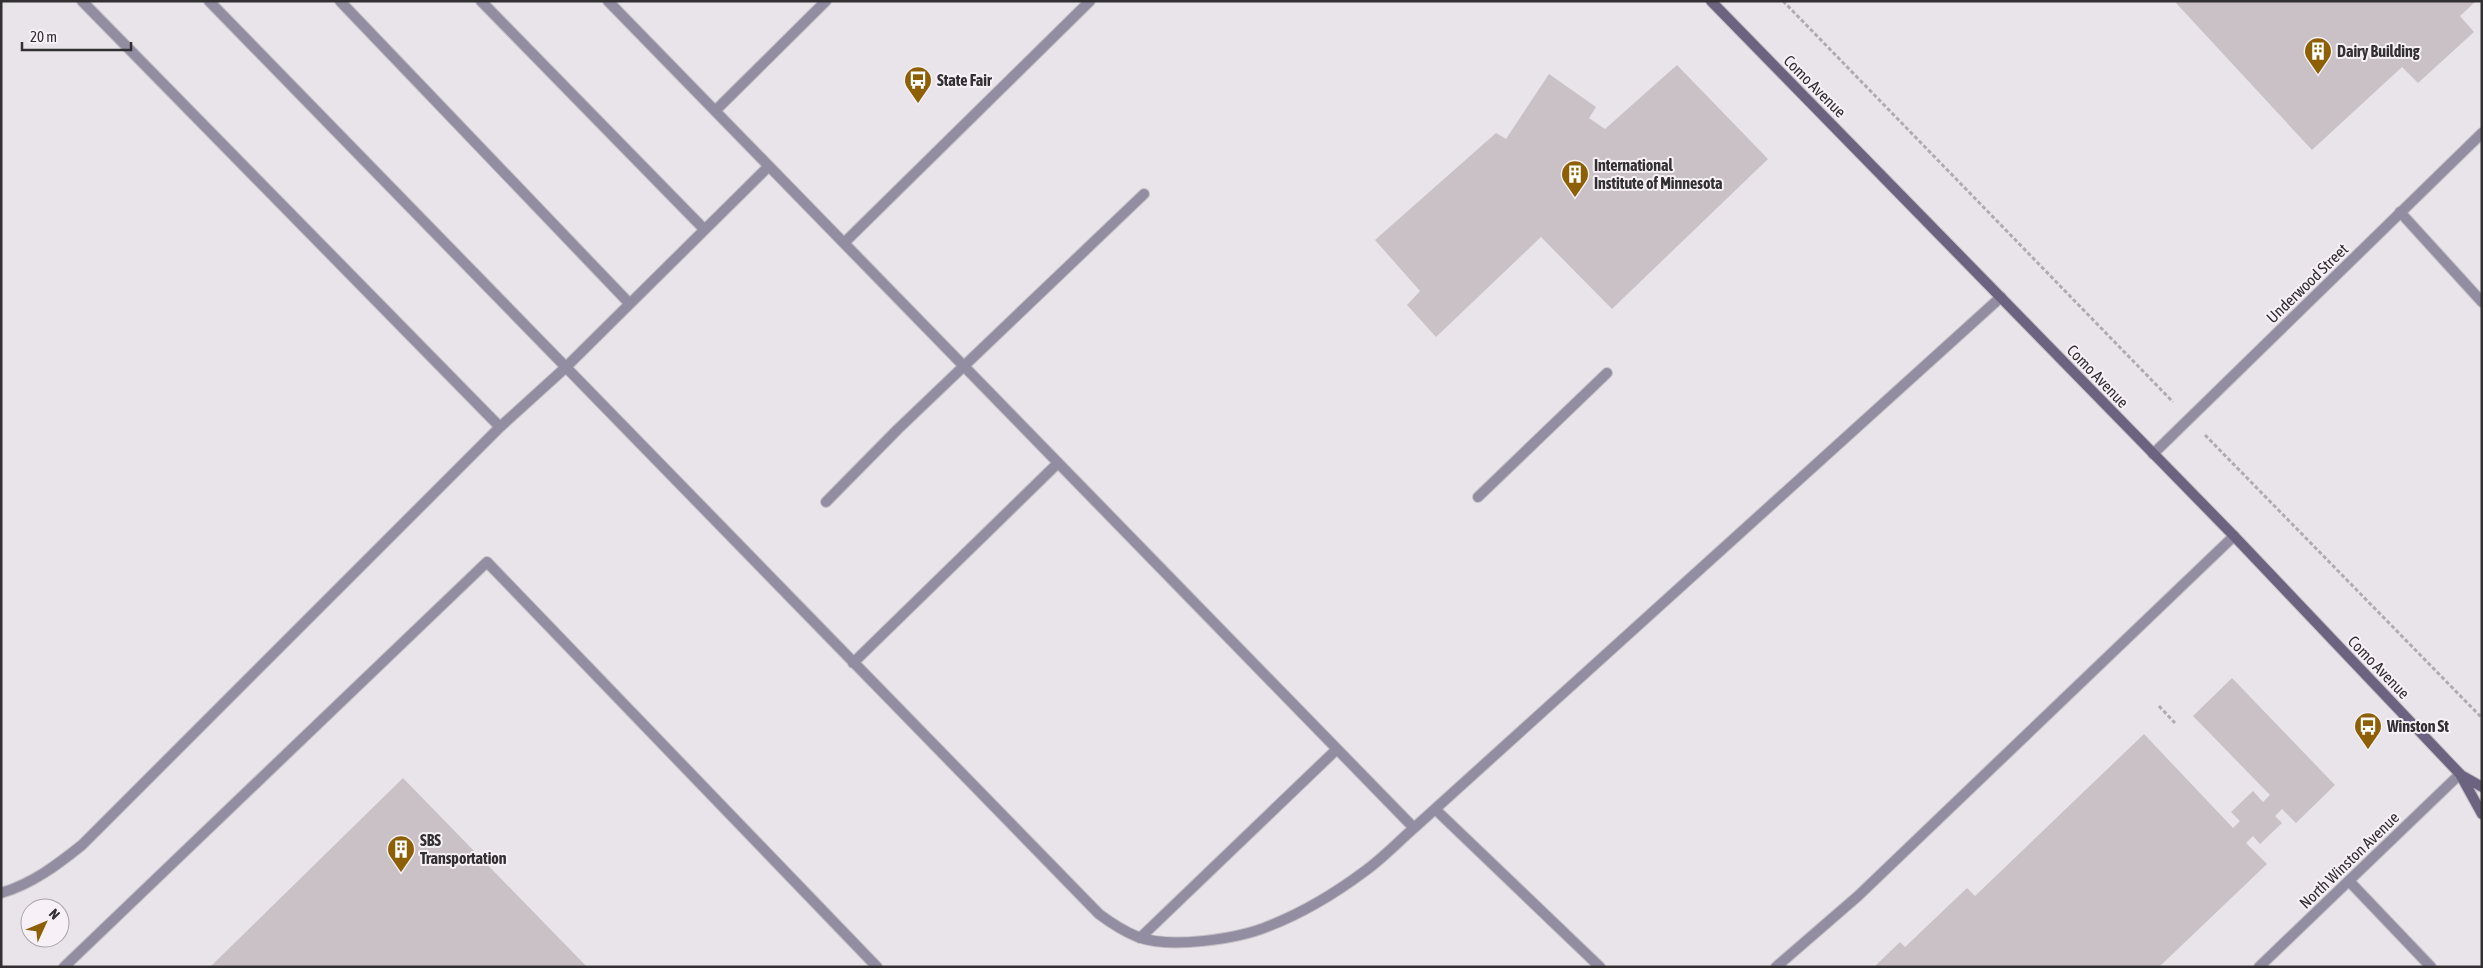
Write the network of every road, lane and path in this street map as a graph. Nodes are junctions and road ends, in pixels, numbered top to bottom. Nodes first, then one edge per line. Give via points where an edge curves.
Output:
1 (82, 1) edge
2 (209, 1) edge
3 (340, 1) edge
4 (481, 1) edge
5 (608, 1) edge
6 (826, 1) edge
7 (1090, 1) edge
8 (1711, 1) edge
9 (1783, 1) edge
10 (715, 110) junction
11 (2482, 133) edge
12 (769, 166) junction
13 (1144, 194) dead end
14 (2400, 212) junction
15 (704, 229) junction
16 (844, 243) junction
17 (2001, 297) junction
18 (2482, 302) edge
19 (629, 303) junction
20 (965, 367) junction
21 (565, 368) junction
22 (1607, 373) dead end
23 (2189, 418) junction
24 (500, 427) junction
25 (2153, 454) junction
26 (1058, 463) junction
27 (1478, 497) dead end
28 (826, 502) dead end
29 (2234, 536) junction
30 (853, 663) junction
31 (2160, 706) dead end
32 (2482, 718) edge
33 (2175, 723) dead end
34 (1337, 749) junction
35 (2460, 774) junction
36 (2482, 787) edge
37 (1435, 809) junction
38 (2482, 814) edge
39 (1414, 828) junction
40 (2349, 881) junction
41 (1, 893) edge
42 (1140, 938) junction
43 (64, 967) edge
44 (876, 967) edge
45 (1600, 967) edge
46 (1776, 967) edge
47 (2259, 967) edge
48 (2431, 967) edge

1 - 24 street
2 - 21 street
3 - 19 street
4 - 15 street
5 - 10 street
6 - 10 street
7 - 16 street
8 - 17 main road, Como Avenue
9 - 23 path
10 - 12 street
11 - 14 street, Underwood Street
12 - 15 street
12 - 16 street
13 - 20 street
14 - 18 street
14 - 23 street, Underwood Street
15 - 19 street
16 - 20 street
17 - 25 main road, Como Avenue
17 - 37 street
19 - 21 street
20 - 26 street
20 - 28 street
21 - 24 street
21 - 30 street
22 - 27 street
23 - 25 street, Underwood Street
23 - 32 path
24 - 41 street via 82,845 52,870
25 - 29 main road, Como Avenue
26 - 30 street
26 - 34 street
29 - 35 main road, Como Avenue
29 - 46 street via 1858,896
30 - 42 street via 1099,914 1116,928
31 - 33 path
34 - 39 street
34 - 42 street
35 - 36 main road, Como Avenue
35 - 38 main road, Como Avenue
35 - 40 street, North Winston Avenue
37 - 39 street
37 - 45 street
39 - 42 street via 1366,870 1338,889 1268,927 1210,941 1169,942
40 - 47 street, North Winston Avenue
40 - 48 street
43 - 44 street via 486,562

